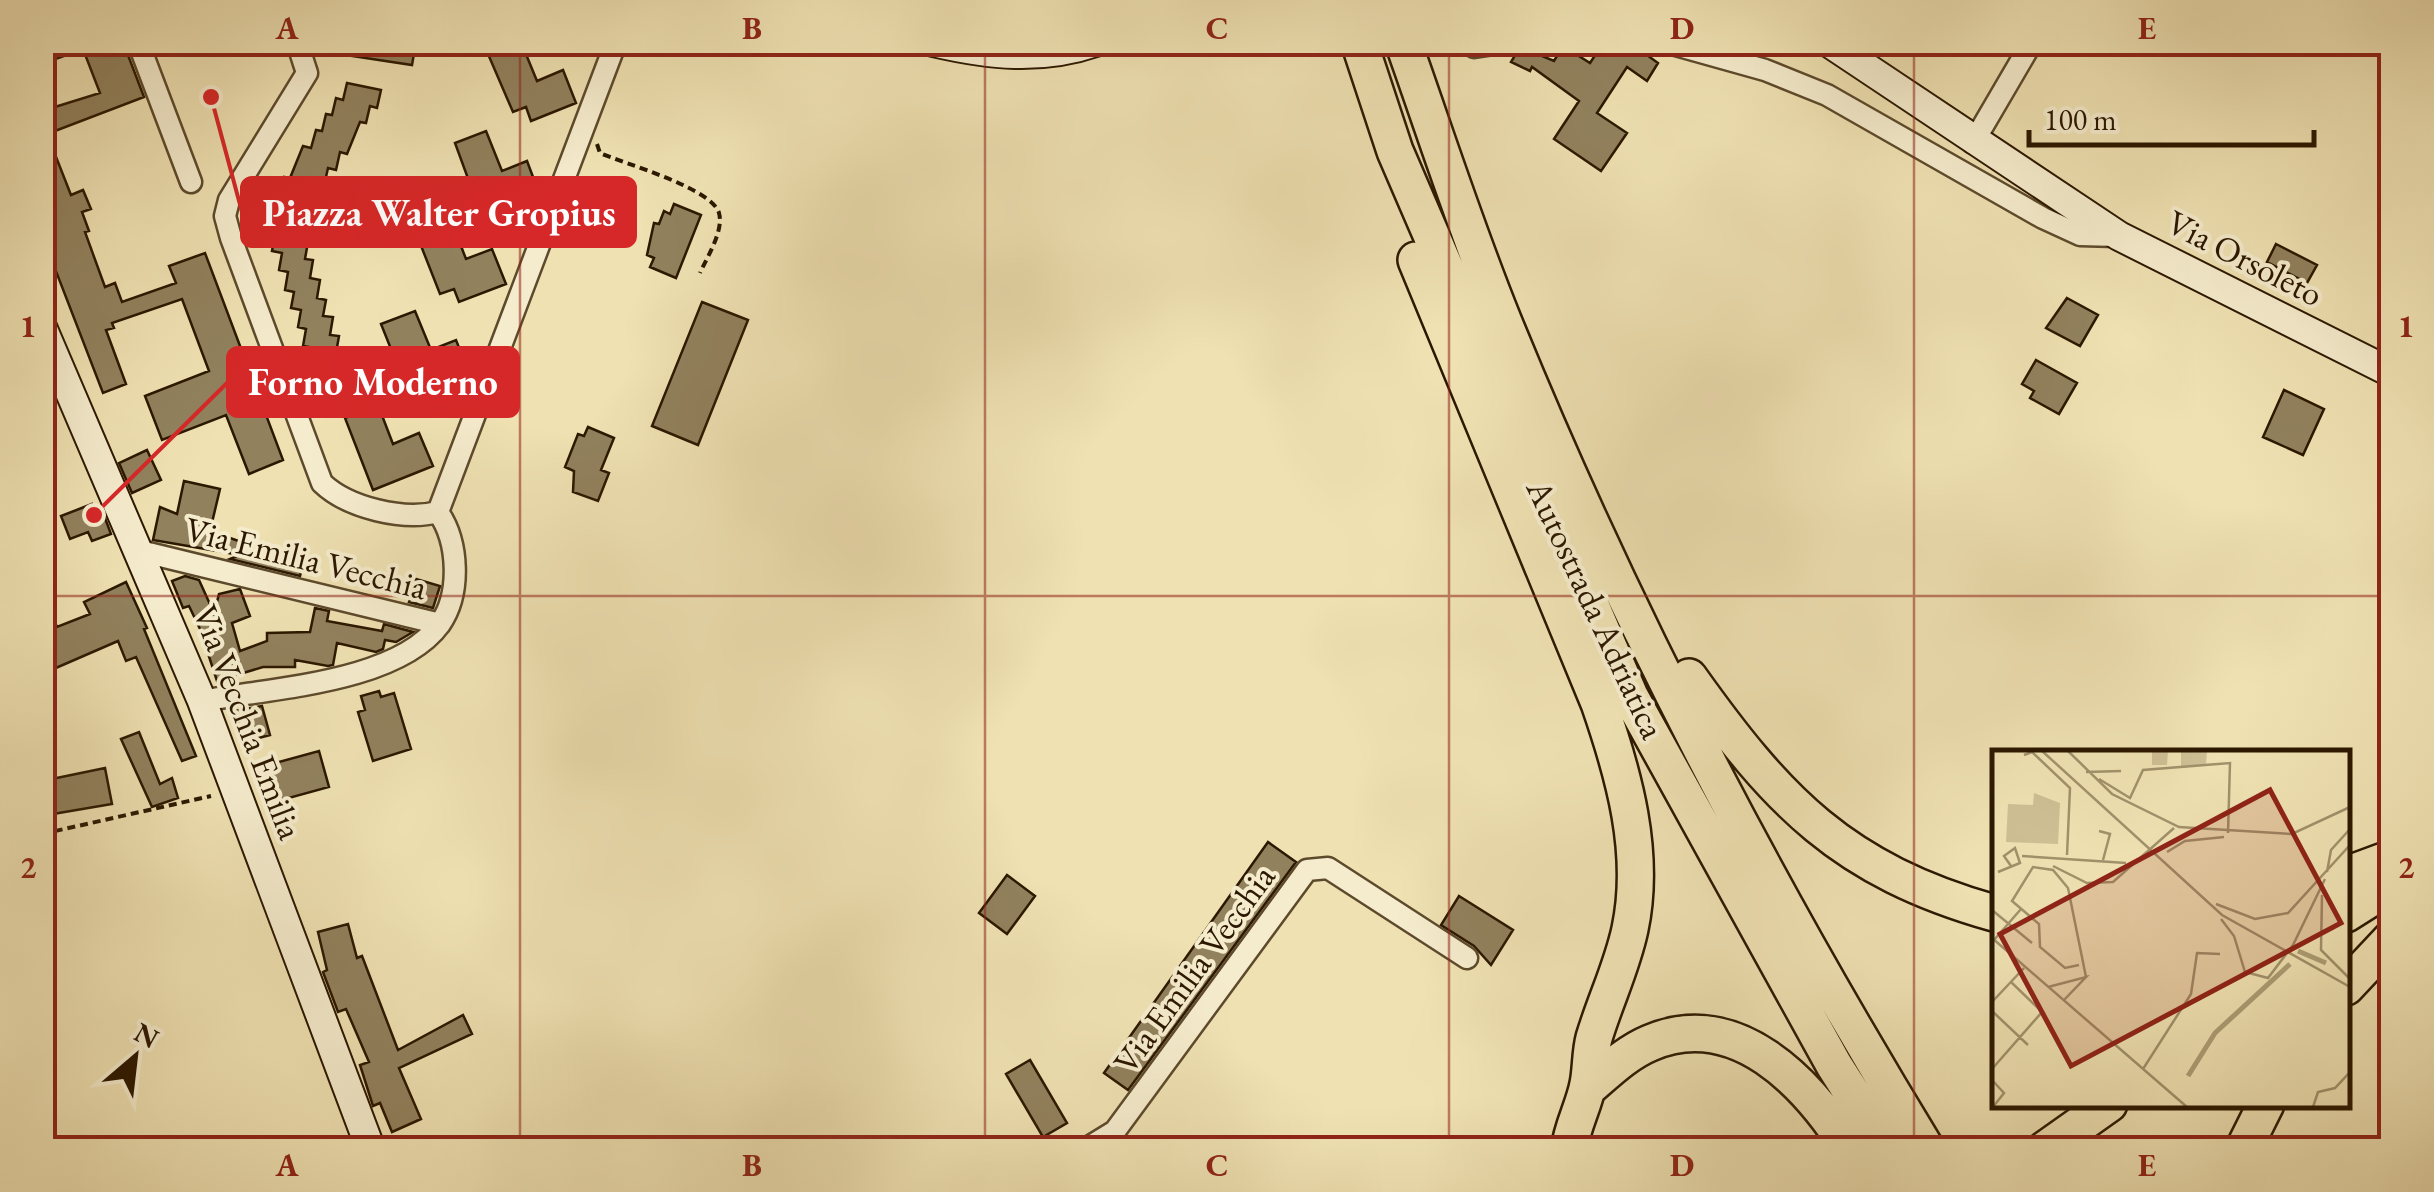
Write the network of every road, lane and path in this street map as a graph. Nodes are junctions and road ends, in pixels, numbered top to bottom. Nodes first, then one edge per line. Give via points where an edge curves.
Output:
1 (138, 42) edge
2 (298, 42) edge
3 (616, 42) edge
4 (934, 42) edge
5 (1096, 42) edge
6 (1359, 42) edge
7 (1403, 42) edge
8 (1508, 42) edge
9 (1665, 42) edge
10 (1828, 42) edge
11 (2032, 42) edge
12 (1474, 47) dead end
13 (1973, 142) junction
14 (597, 143) dead end
15 (1395, 151) junction
16 (191, 182) dead end
17 (2119, 236) junction
18 (700, 274) dead end
19 (42, 327) edge
20 (2392, 373) edge
21 (438, 512) junction
22 (140, 550) junction
23 (1610, 566) junction
24 (440, 624) junction
25 (202, 701) junction
26 (236, 791) junction
27 (42, 834) edge
28 (2392, 858) edge
29 (2349, 875) edge
30 (2392, 884) edge
31 (1992, 912) edge
32 (2349, 912) edge
33 (2392, 938) edge
34 (1467, 958) dead end
35 (2349, 984) edge
36 (1587, 1089) junction
37 (2105, 1107) edge
38 (2264, 1107) edge
39 (370, 1150) edge
40 (1084, 1150) edge
41 (1569, 1150) edge
42 (1850, 1150) edge
43 (1888, 1150) edge
44 (1927, 1150) edge
45 (2044, 1150) edge
46 (2243, 1150) edge

1 - 16 street
2 - 21 street via 307,73 224,216 322,483 348,500 416,518
3 - 21 street
4 - 5 street via 988,55 1039,55
6 - 15 highway, Autostrada Adriatica
7 - 23 highway, Autostrada Adriatica via 1502,319
8 - 12 street
9 - 17 street, Via Orsoleto via 1827,95 2043,218 2080,235
10 - 13 street, Via Orsoleto
11 - 13 street
13 - 17 street, Via Orsoleto
14 - 18 path via 600,153 677,183 719,209 720,226
15 - 36 highway via 1408,242 1599,703 1625,789 1633,908 1593,1042
15 - 43 highway, Autostrada Adriatica via 1630,696
17 - 20 street, Via Orsoleto
19 - 22 street, Via Vecchia Emilia
21 - 24 street via 452,546 452,606
22 - 24 street, Via Emilia Vecchia
22 - 25 street, Via Vecchia Emilia
23 - 31 highway via 1734,742 1789,803 1881,870
23 - 44 highway, Autostrada Adriatica via 1837,1002
24 - 25 street, Via Emilia Vecchia via 401,658 361,671
25 - 26 street, Via Vecchia Emilia
26 - 27 path
26 - 39 street, Via Vecchia Emilia
28 - 29 highway
30 - 32 highway
33 - 35 highway
34 - 40 street, Via Emilia Vecchia via 1328,868 1307,870 1115,1131
36 - 41 highway
36 - 42 highway via 1648,1043 1694,1034 1728,1038 1795,1080
37 - 45 highway
38 - 46 highway

